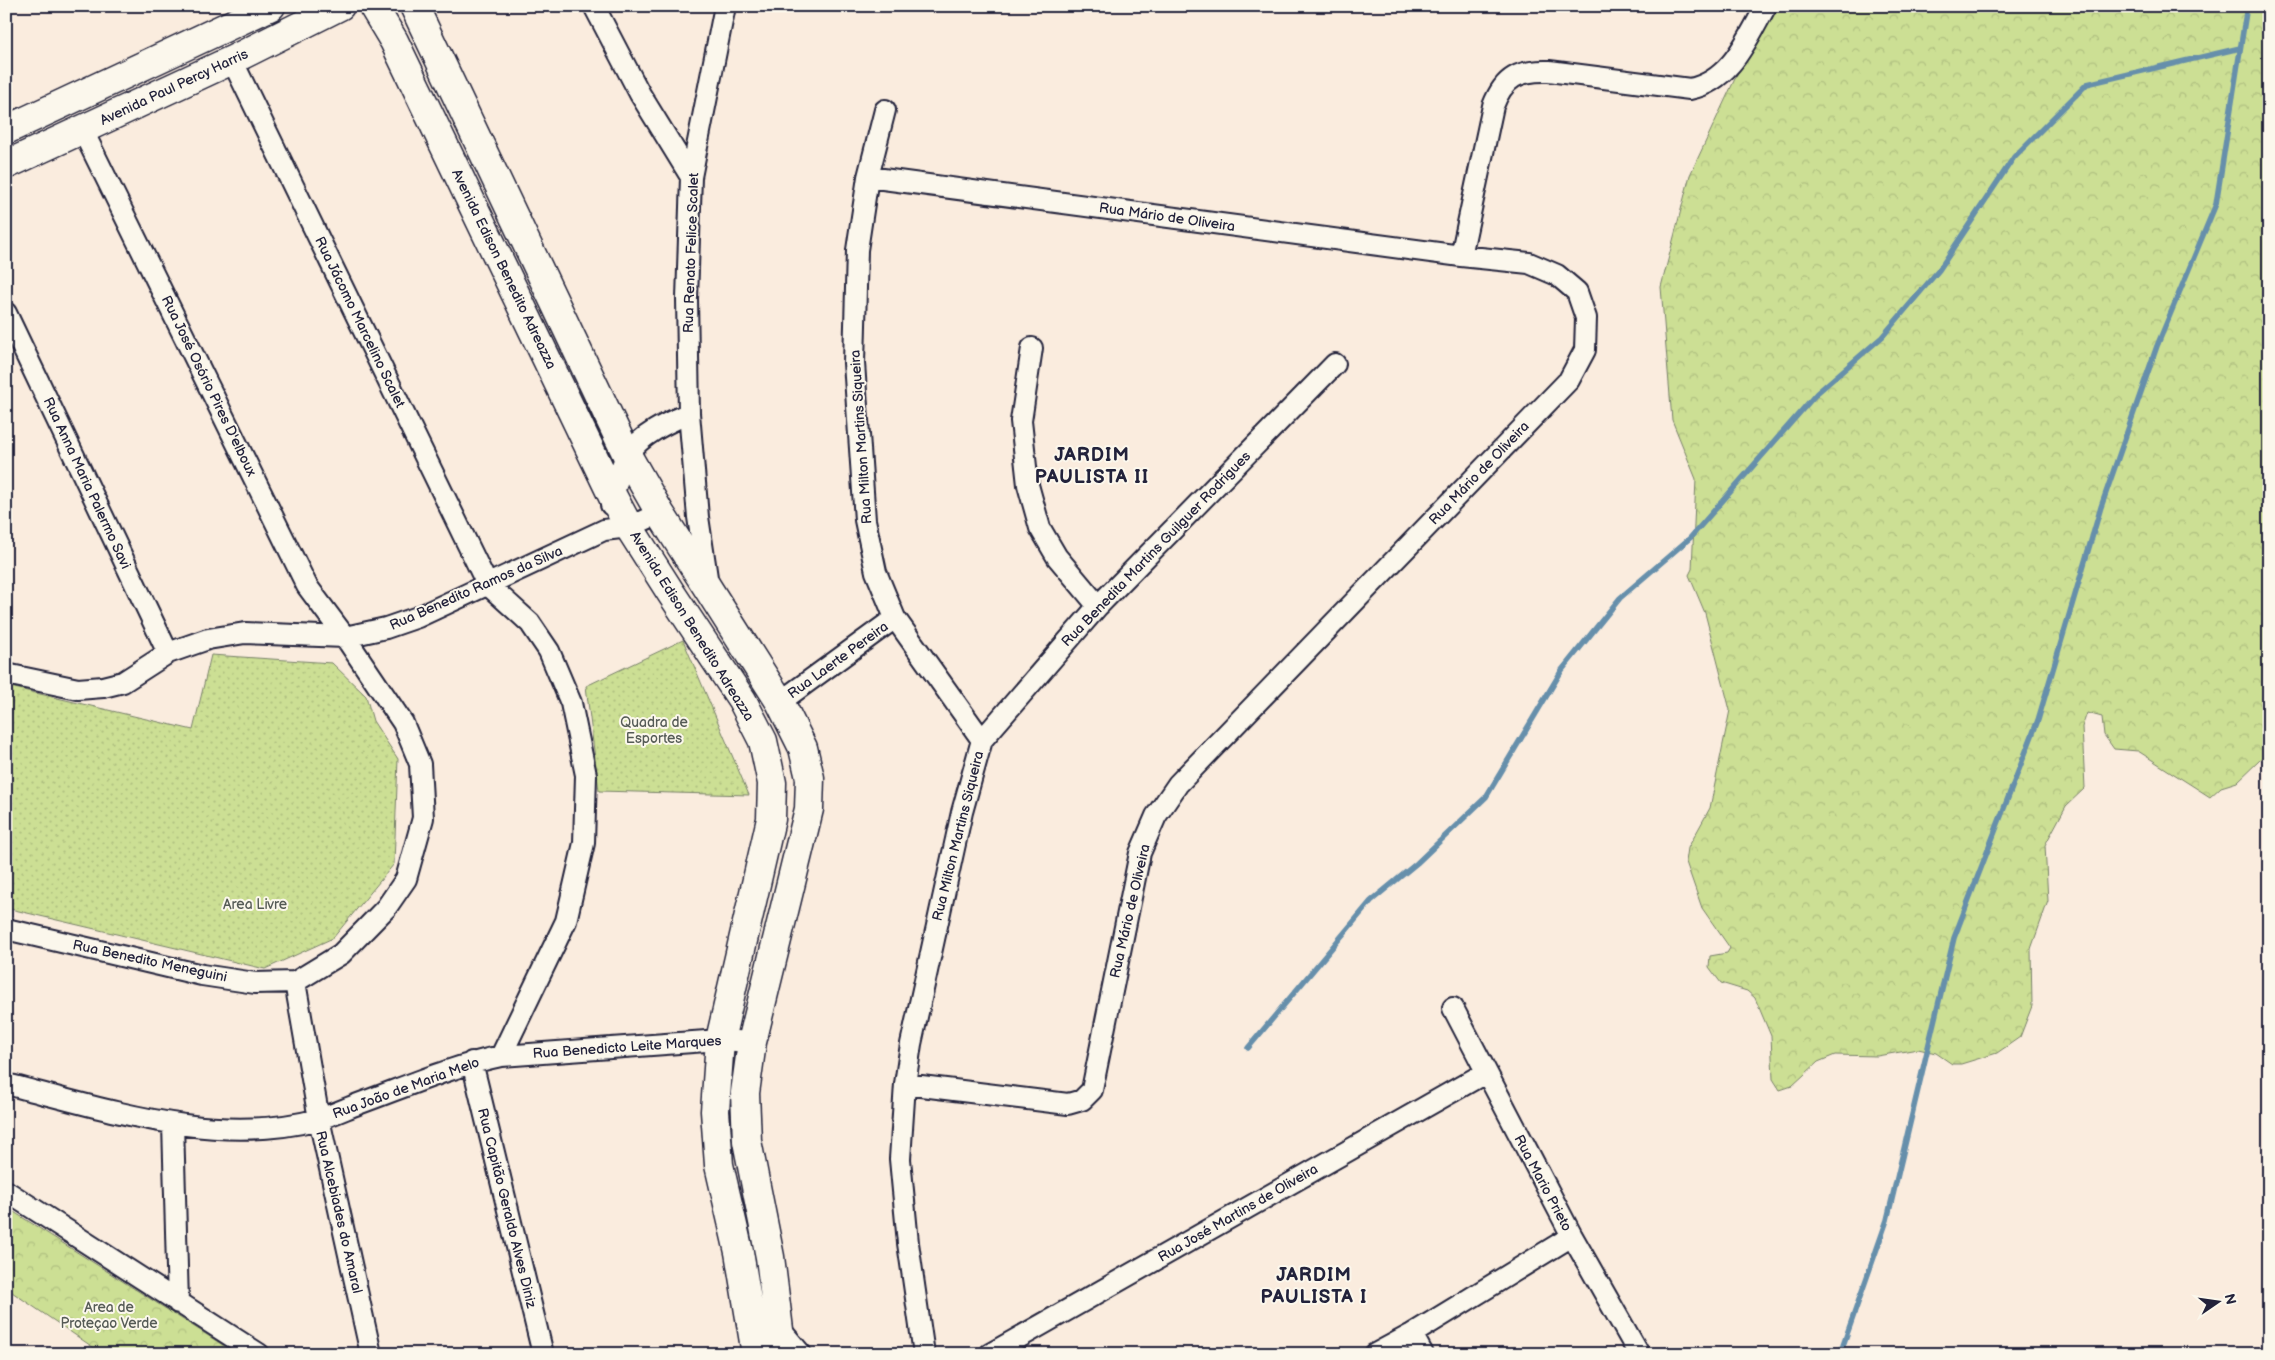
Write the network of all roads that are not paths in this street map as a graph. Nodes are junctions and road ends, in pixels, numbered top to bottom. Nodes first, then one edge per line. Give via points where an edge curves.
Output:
1 (271, 6) edge
2 (340, 6) edge
3 (373, 6) edge
4 (594, 6) edge
5 (725, 6) edge
6 (1766, 6) edge
7 (418, 16) edge
8 (394, 41) junction
9 (232, 60) junction
10 (884, 110) dead end
11 (6, 130) edge
12 (82, 130) junction
13 (7, 169) edge
14 (868, 176) junction
15 (691, 177) junction
16 (1461, 256) junction
17 (6, 313) edge
18 (1032, 348) dead end
19 (1335, 364) dead end
20 (689, 414) junction
21 (628, 454) junction
22 (613, 497) junction
23 (660, 514) junction
24 (617, 528) junction
25 (487, 584) junction
26 (710, 593) junction
27 (1098, 606) junction
28 (895, 618) junction
29 (346, 637) junction
30 (168, 653) junction
31 (6, 674) edge
32 (780, 702) junction
33 (982, 740) junction
34 (6, 929) edge
35 (295, 982) junction
36 (1453, 1008) dead end
37 (720, 1040) junction
38 (752, 1042) junction
39 (501, 1056) junction
40 (472, 1062) junction
41 (1485, 1073) junction
42 (6, 1084) edge
43 (905, 1084) junction
44 (318, 1119) junction
45 (173, 1124) junction
46 (6, 1191) edge
47 (1572, 1236) junction
48 (178, 1303) junction
49 (1412, 1334) junction
50 (781, 1341) edge
51 (259, 1354) edge
52 (371, 1354) edge
53 (543, 1354) edge
54 (756, 1354) edge
55 (801, 1354) edge
56 (924, 1354) edge
57 (990, 1354) edge
58 (1375, 1354) edge
59 (1423, 1354) edge
60 (1640, 1354) edge

1 - 11 street
2 - 9 street, Avenida Paul Percy Harris
3 - 8 street, Avenida Edison Benedito Adreazza
4 - 15 street via 640,94
5 - 15 street, Rua Renato Felice Scalet
6 - 16 street via 1726,70 1704,86 1690,89 1549,70 1533,70 1507,81 1493,106
7 - 8 street
7 - 21 street
8 - 22 street, Avenida Edison Benedito Adreazza
9 - 12 street, Avenida Paul Percy Harris
9 - 25 street, Rua Jácomo Marcelino Scalet
10 - 14 street, Rua Milton Martins Siqueira
12 - 13 street, Avenida Paul Percy Harris
12 - 29 street, Rua José Osório Pires D'elboux via 307,586
14 - 16 street, Rua Mário de Oliveira
14 - 28 street, Rua Milton Martins Siqueira via 857,250 854,363 865,520 876,572
15 - 20 street, Rua Renato Felice Scalet via 687,299
16 - 43 street, Rua Mário de Oliveira via 1529,263 1557,275 1577,292 1586,318 1585,350 1569,380 1178,784 1156,816 1140,854 1092,1090 1082,1100 1068,1104
17 - 30 street, Rua Anna Maria Palermo Savi
18 - 27 street via 1021,421 1028,485 1040,528 1057,557
19 - 27 street, Rua Benedita Martins Guilguer Rodrigues
20 - 21 street via 642,439
20 - 26 street, Rua Renato Felice Scalet via 698,517
21 - 22 street
21 - 23 street
22 - 24 street, Avenida Edison Benedito Adreazza
23 - 24 street, Rua Benedito Ramos da Silva
23 - 26 street
24 - 25 street, Rua Benedito Ramos da Silva
24 - 37 street, Avenida Edison Benedito Adreazza via 742,700 763,741 772,783 771,819
25 - 29 street, Rua Benedito Ramos da Silva via 418,616 386,628
25 - 39 street via 530,623 550,652 571,702 586,775 584,843 566,921
26 - 32 street
27 - 33 street, Rua Benedita Martins Guilguer Rodrigues
28 - 32 street, Rua Laerte Pereira
28 - 33 street, Rua Milton Martins Siqueira
29 - 30 street, Rua Benedito Ramos da Silva via 246,633 208,639
29 - 35 street, Rua José Osório Pires D'elboux via 403,722 420,764 423,818 406,879 386,908 341,954
30 - 31 street, Rua Benedito Ramos da Silva via 123,682 103,688 78,689
32 - 38 street via 803,748 810,778 809,809
33 - 43 street, Rua Milton Martins Siqueira via 962,812
34 - 35 street, Rua Benedito Meneguini via 202,975 255,983
35 - 44 street, Rua Alcebiades do Amaral
36 - 41 street, Rua Mario Prieto
37 - 38 street, Rua Benedicto Leite Marques
37 - 39 street, Rua Benedicto Leite Marques
37 - 54 street, Avenida Edison Benedito Adreazza via 715,1111 719,1165
38 - 50 street via 745,1093 747,1140 770,1257
39 - 40 street, Rua João de Maria Melo
40 - 44 street, Rua João de Maria Melo
40 - 53 street, Rua Capitão Geraldo Alves Diniz
41 - 47 street, Rua Mario Prieto
41 - 57 street, Rua José Martins de Oliveira
42 - 45 street, Rua João de Maria Melo
43 - 56 street, Rua Milton Martins Siqueira via 900,1159
44 - 45 street, Rua João de Maria Melo via 268,1127
44 - 52 street, Rua Alcebiades do Amaral
45 - 48 street
46 - 48 street
47 - 49 street
47 - 60 street, Rua Mario Prieto
48 - 51 street
49 - 58 street
49 - 59 street
50 - 55 street

